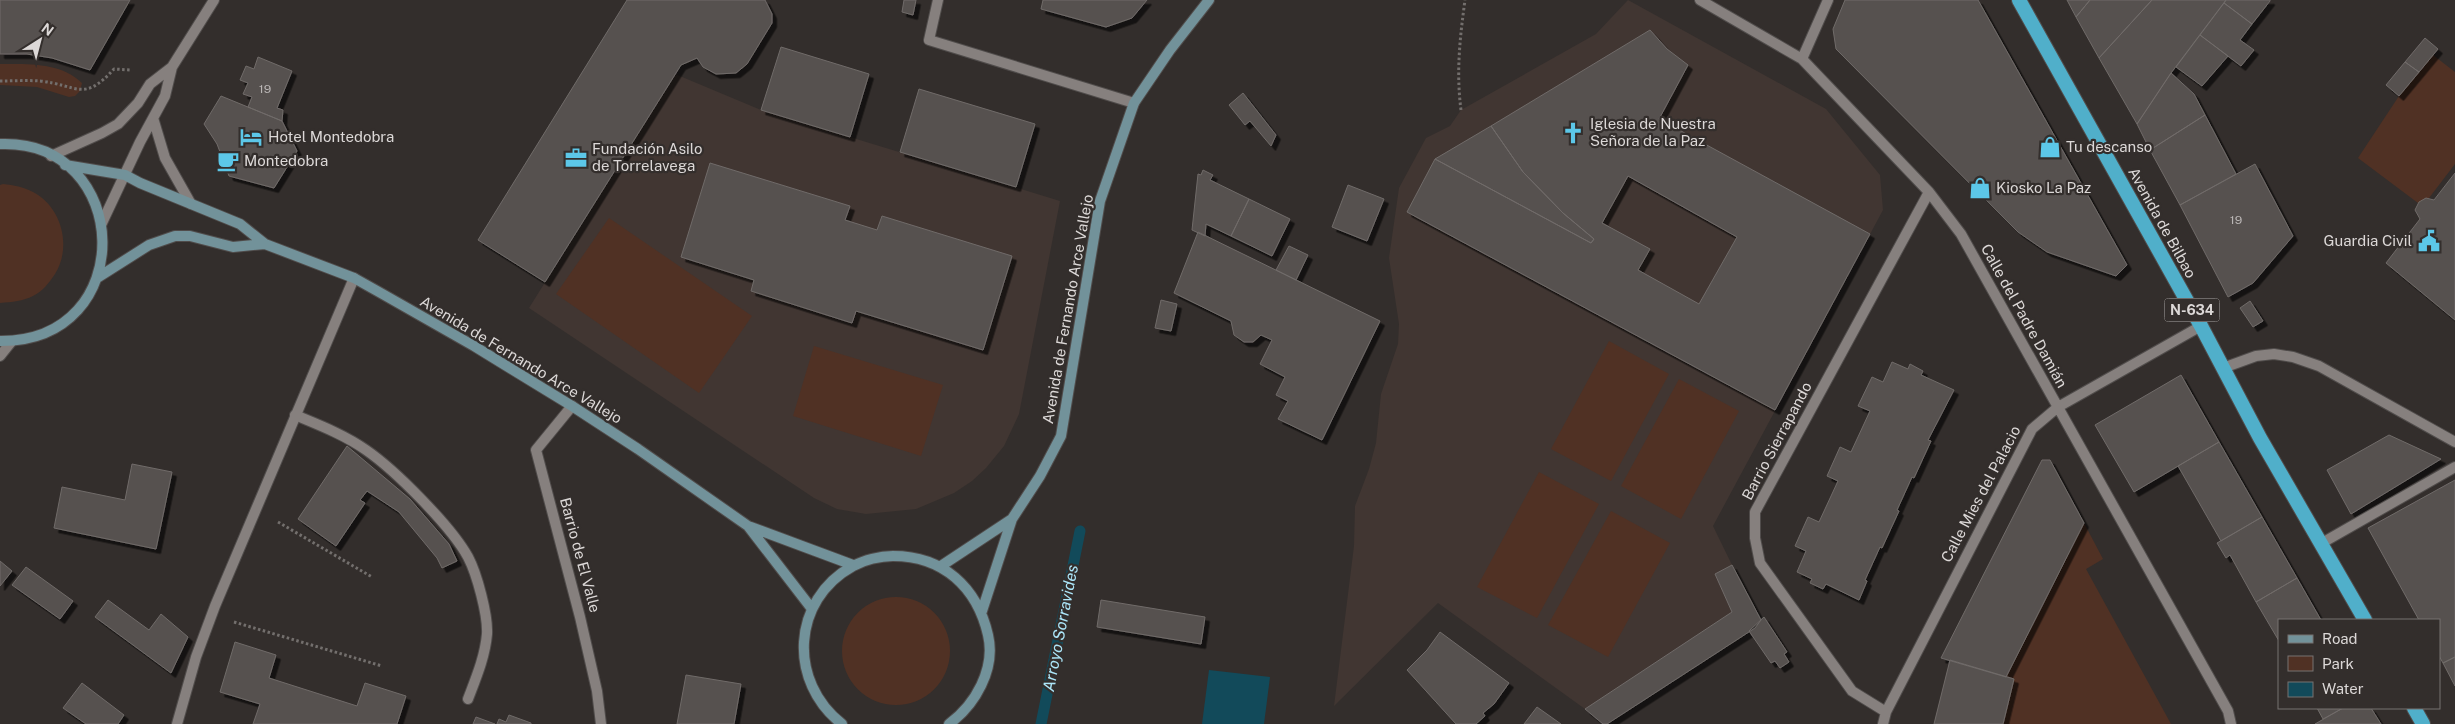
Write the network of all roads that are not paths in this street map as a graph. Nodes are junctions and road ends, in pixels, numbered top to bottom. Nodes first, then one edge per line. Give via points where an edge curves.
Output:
1 (214, 0) edge
2 (938, 0) edge
3 (1209, 0) edge
4 (1700, 0) edge
5 (1828, 0) edge
6 (2019, 0) edge
7 (1802, 59) junction
8 (172, 66) junction
9 (1134, 103) junction
10 (153, 118) junction
11 (0, 144) edge
12 (51, 156) junction
13 (65, 165) junction
14 (125, 174) junction
15 (1929, 192) junction
16 (191, 204) junction
17 (101, 225) junction
18 (265, 244) junction
19 (97, 278) junction
20 (354, 278) junction
21 (2201, 326) junction
22 (0, 341) edge
23 (12, 341) junction
24 (0, 356) edge
25 (2223, 368) junction
26 (572, 406) junction
27 (2058, 407) junction
28 (295, 415) junction
29 (2455, 442) edge
30 (2455, 466) edge
31 (1012, 519) junction
32 (748, 526) junction
33 (2322, 544) junction
34 (853, 565) junction
35 (941, 566) junction
36 (812, 609) junction
37 (982, 611) junction
38 (2364, 619) edge
39 (468, 699) dead end
40 (2415, 709) edge
41 (1886, 712) junction
42 (177, 724) edge
43 (601, 724) edge
44 (842, 724) edge
45 (949, 724) edge
46 (1883, 724) edge
47 (2231, 724) edge
48 (2423, 724) edge

1 - 8 street
2 - 9 street via 929,40
3 - 9 main road, Avenida de Fernando Arce Vallejo
4 - 7 street, Calle del Padre Damián
5 - 7 street
6 - 21 highway, Avenida de Bilbao / N-634
7 - 15 street, Calle del Padre Damián
8 - 10 street via 165,96
8 - 12 street via 150,84 118,124
9 - 31 main road, Avenida de Fernando Arce Vallejo via 1100,202 1061,436
10 - 14 street
10 - 16 street via 166,158
11 - 12 main road via 22,146
12 - 13 main road
13 - 14 main road, Avenida de Fernando Arce Vallejo
13 - 17 main road via 88,189
14 - 16 main road, Avenida de Fernando Arce Vallejo
14 - 17 street
15 - 27 street, Calle del Padre Damián via 1961,234
15 - 41 street, Barrio Sierrapando via 1755,512 1755,538 1760,563 1852,690
16 - 18 main road, Avenida de Fernando Arce Vallejo via 240,224
17 - 19 main road via 103,250
18 - 19 main road, Avenida de Fernando Arce Vallejo via 233,247 190,236 175,236 148,245
18 - 20 main road, Avenida de Fernando Arce Vallejo
19 - 23 main road via 90,293 70,317 43,334
20 - 26 main road, Avenida de Fernando Arce Vallejo
20 - 28 street
21 - 25 highway, Avenida de Bilbao / N-634
21 - 27 street, Calle Mies del Palacio
22 - 23 main road
23 - 24 street
25 - 29 street via 2256,356 2293,357 2318,366
25 - 33 highway, Avenida de Bilbao / N-634
26 - 32 main road, Avenida de Fernando Arce Vallejo
26 - 43 street, Barrio de El Valle via 536,450 580,616
27 - 41 street, Calle Mies del Palacio via 2032,429
27 - 47 street, Calle del Padre Damián via 2228,711
28 - 39 street via 367,450 433,512 469,558 482,600 487,633 480,671
28 - 42 street via 211,616
30 - 33 street
31 - 35 main road, Avenida de Fernando Arce Vallejo
31 - 37 main road, Avenida de Fernando Arce Vallejo
32 - 34 main road, Avenida de Fernando Arce Vallejo
32 - 36 main road, Avenida de Fernando Arce Vallejo
33 - 38 highway, Avenida de Bilbao / N-634
34 - 35 main road via 882,556 912,556
34 - 36 main road via 829,584
35 - 37 main road via 965,585
36 - 44 main road via 804,633 803,658 810,683 823,706
37 - 45 main road via 989,638 988,666 978,692 962,715
40 - 48 highway
41 - 46 street, Calle Mies del Palacio

